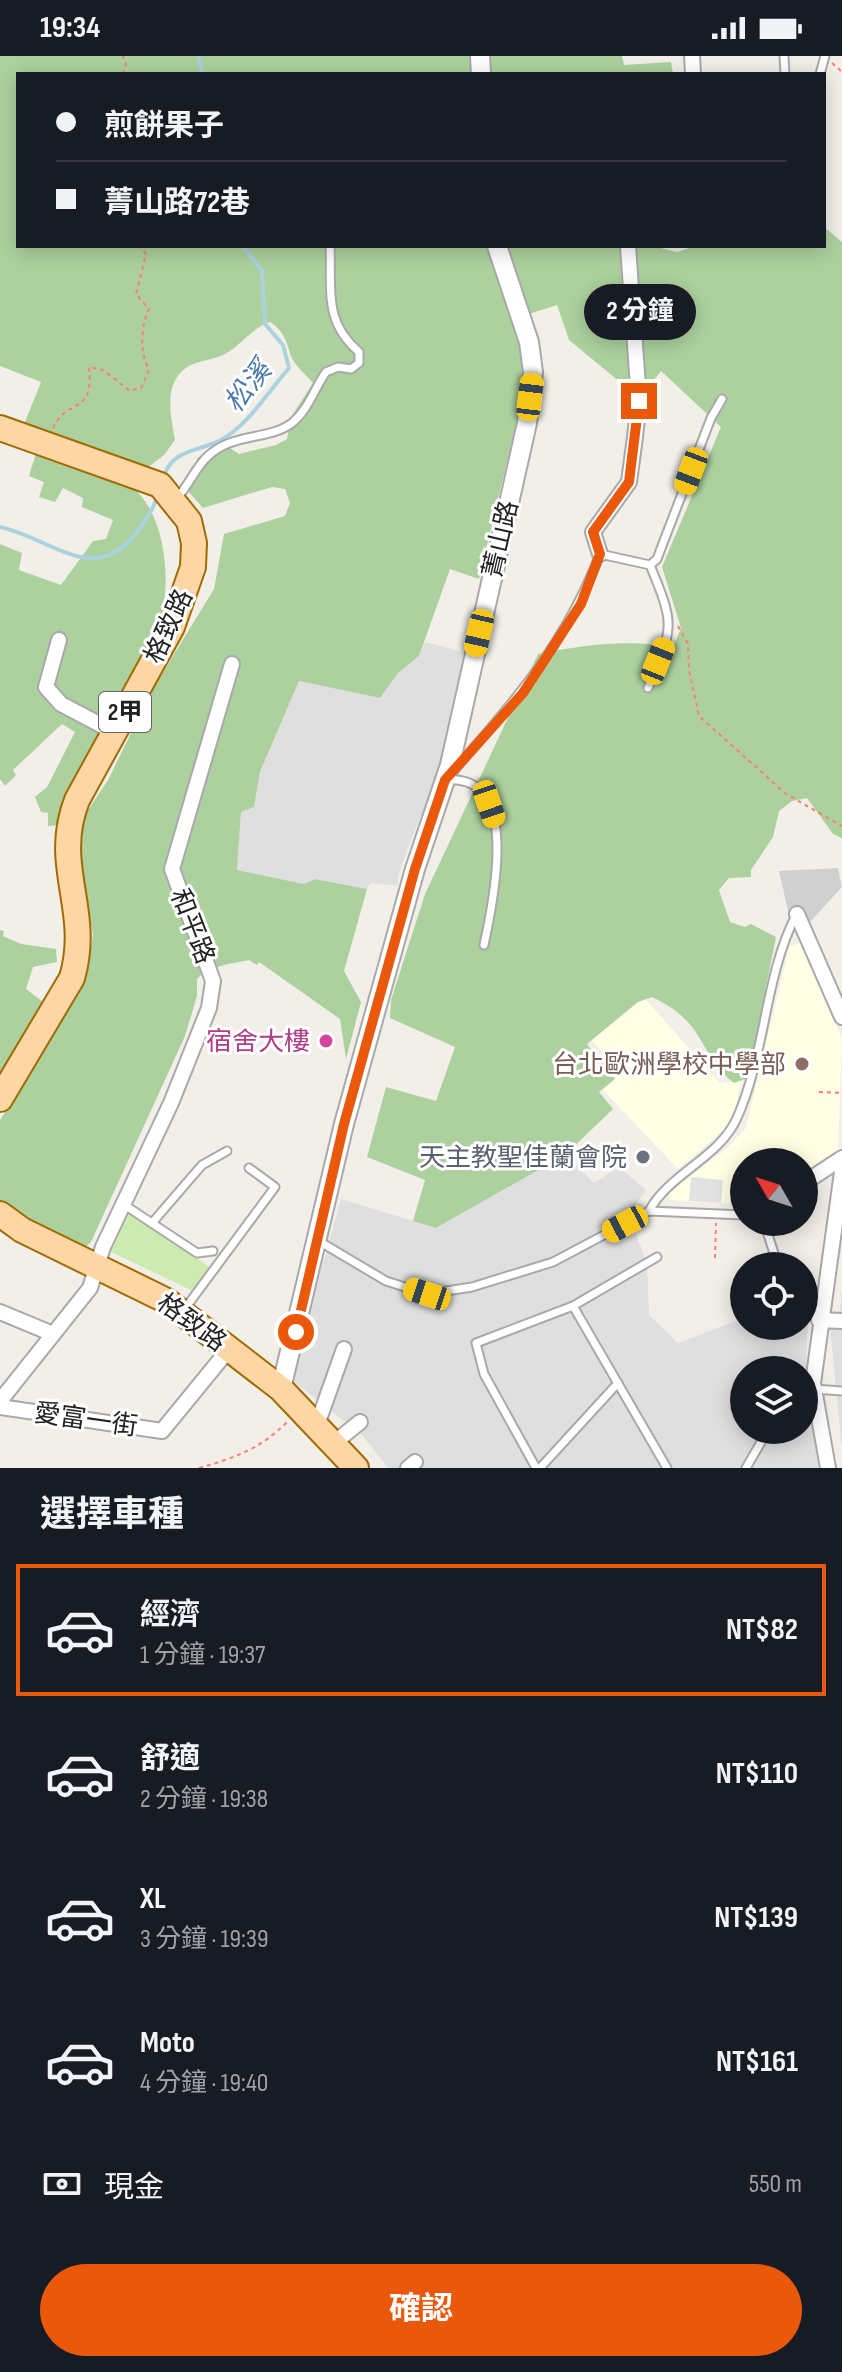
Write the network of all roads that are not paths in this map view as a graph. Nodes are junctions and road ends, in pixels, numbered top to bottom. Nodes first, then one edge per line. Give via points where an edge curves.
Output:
1 (330, 248) edge
2 (498, 248) edge
3 (628, 248) edge
4 (722, 399) dead end
5 (0, 428) edge
6 (175, 500) junction
7 (600, 554) junction
8 (650, 565) junction
9 (59, 640) dead end
10 (232, 664) dead end
11 (648, 688) dead end
12 (114, 732) junction
13 (445, 780) junction
14 (797, 914) joint
15 (484, 945) dead end
16 (842, 1017) edge
17 (0, 1099) edge
18 (227, 1151) dead end
19 (842, 1158) edge
20 (249, 1168) dead end
21 (842, 1172) edge
22 (818, 1174) edge
23 (123, 1204) junction
24 (649, 1211) junction
25 (0, 1214) edge
26 (730, 1214) edge
27 (152, 1223) junction
28 (317, 1240) junction
29 (213, 1251) dead end
30 (657, 1257) dead end
31 (97, 1267) junction
32 (573, 1306) junction
33 (0, 1312) edge
34 (183, 1312) junction
35 (819, 1320) junction
36 (842, 1321) edge
37 (53, 1334) junction
38 (229, 1349) junction
39 (344, 1349) dead end
40 (816, 1356) edge
41 (618, 1383) junction
42 (281, 1389) junction
43 (818, 1389) edge
44 (842, 1391) edge
45 (0, 1404) edge
46 (309, 1416) junction
47 (360, 1422) dead end
48 (818, 1436) edge
49 (334, 1443) junction
50 (760, 1444) edge
51 (356, 1468) edge
52 (538, 1468) edge
53 (667, 1468) edge
54 (746, 1468) edge
55 (828, 1468) edge

1 - 6 lane via 333,319 338,334 359,352 359,363 326,372 312,400 277,432 243,436 207,457
2 - 13 street, 菁山路 via 529,342 533,372 527,423
3 - 7 street via 639,401 629,482 593,532
4 - 8 lane via 657,559
5 - 6 main road, 格致路 / 2甲 via 148,480
6 - 12 main road, 格致路 / 2甲 via 189,521 193,567 172,627
7 - 8 lane
7 - 13 lane via 581,604 523,693
8 - 11 lane via 669,612 669,635
9 - 12 street via 46,687 61,704
10 - 23 street, 和平路 via 172,869 213,981 209,1008
12 - 17 main road, 格致路 / 2甲 via 67,825 68,867 78,913 72,978
13 - 15 lane via 476,786 495,821 496,876
13 - 28 street, 菁山路 via 344,1124
14 - 16 street
14 - 24 lane via 786,936 756,1063 737,1118 723,1141 658,1195
18 - 27 lane via 202,1165
19 - 22 street
20 - 34 lane via 275,1187
21 - 35 street
23 - 27 lane
23 - 31 street, 和平路
24 - 26 lane
24 - 28 lane via 553,1262 472,1287 427,1294 386,1281
25 - 31 main road, 格致路
27 - 29 lane via 197,1253
28 - 42 street, 菁山路
30 - 32 lane
31 - 34 main road, 格致路
31 - 37 street, 和平路 via 90,1288
32 - 41 lane
32 - 52 lane via 476,1343 484,1374
33 - 37 street
34 - 38 main road, 格致路
35 - 36 street
35 - 40 street
37 - 45 street, 和平路
38 - 42 main road, 格致路
38 - 45 street, 愛富一街 via 162,1431
39 - 46 street
41 - 52 lane
41 - 53 lane
42 - 46 main road, 格致路
43 - 44 lane
46 - 49 main road, 格致路
47 - 49 street
48 - 55 street
49 - 51 main road, 格致路
50 - 54 lane

